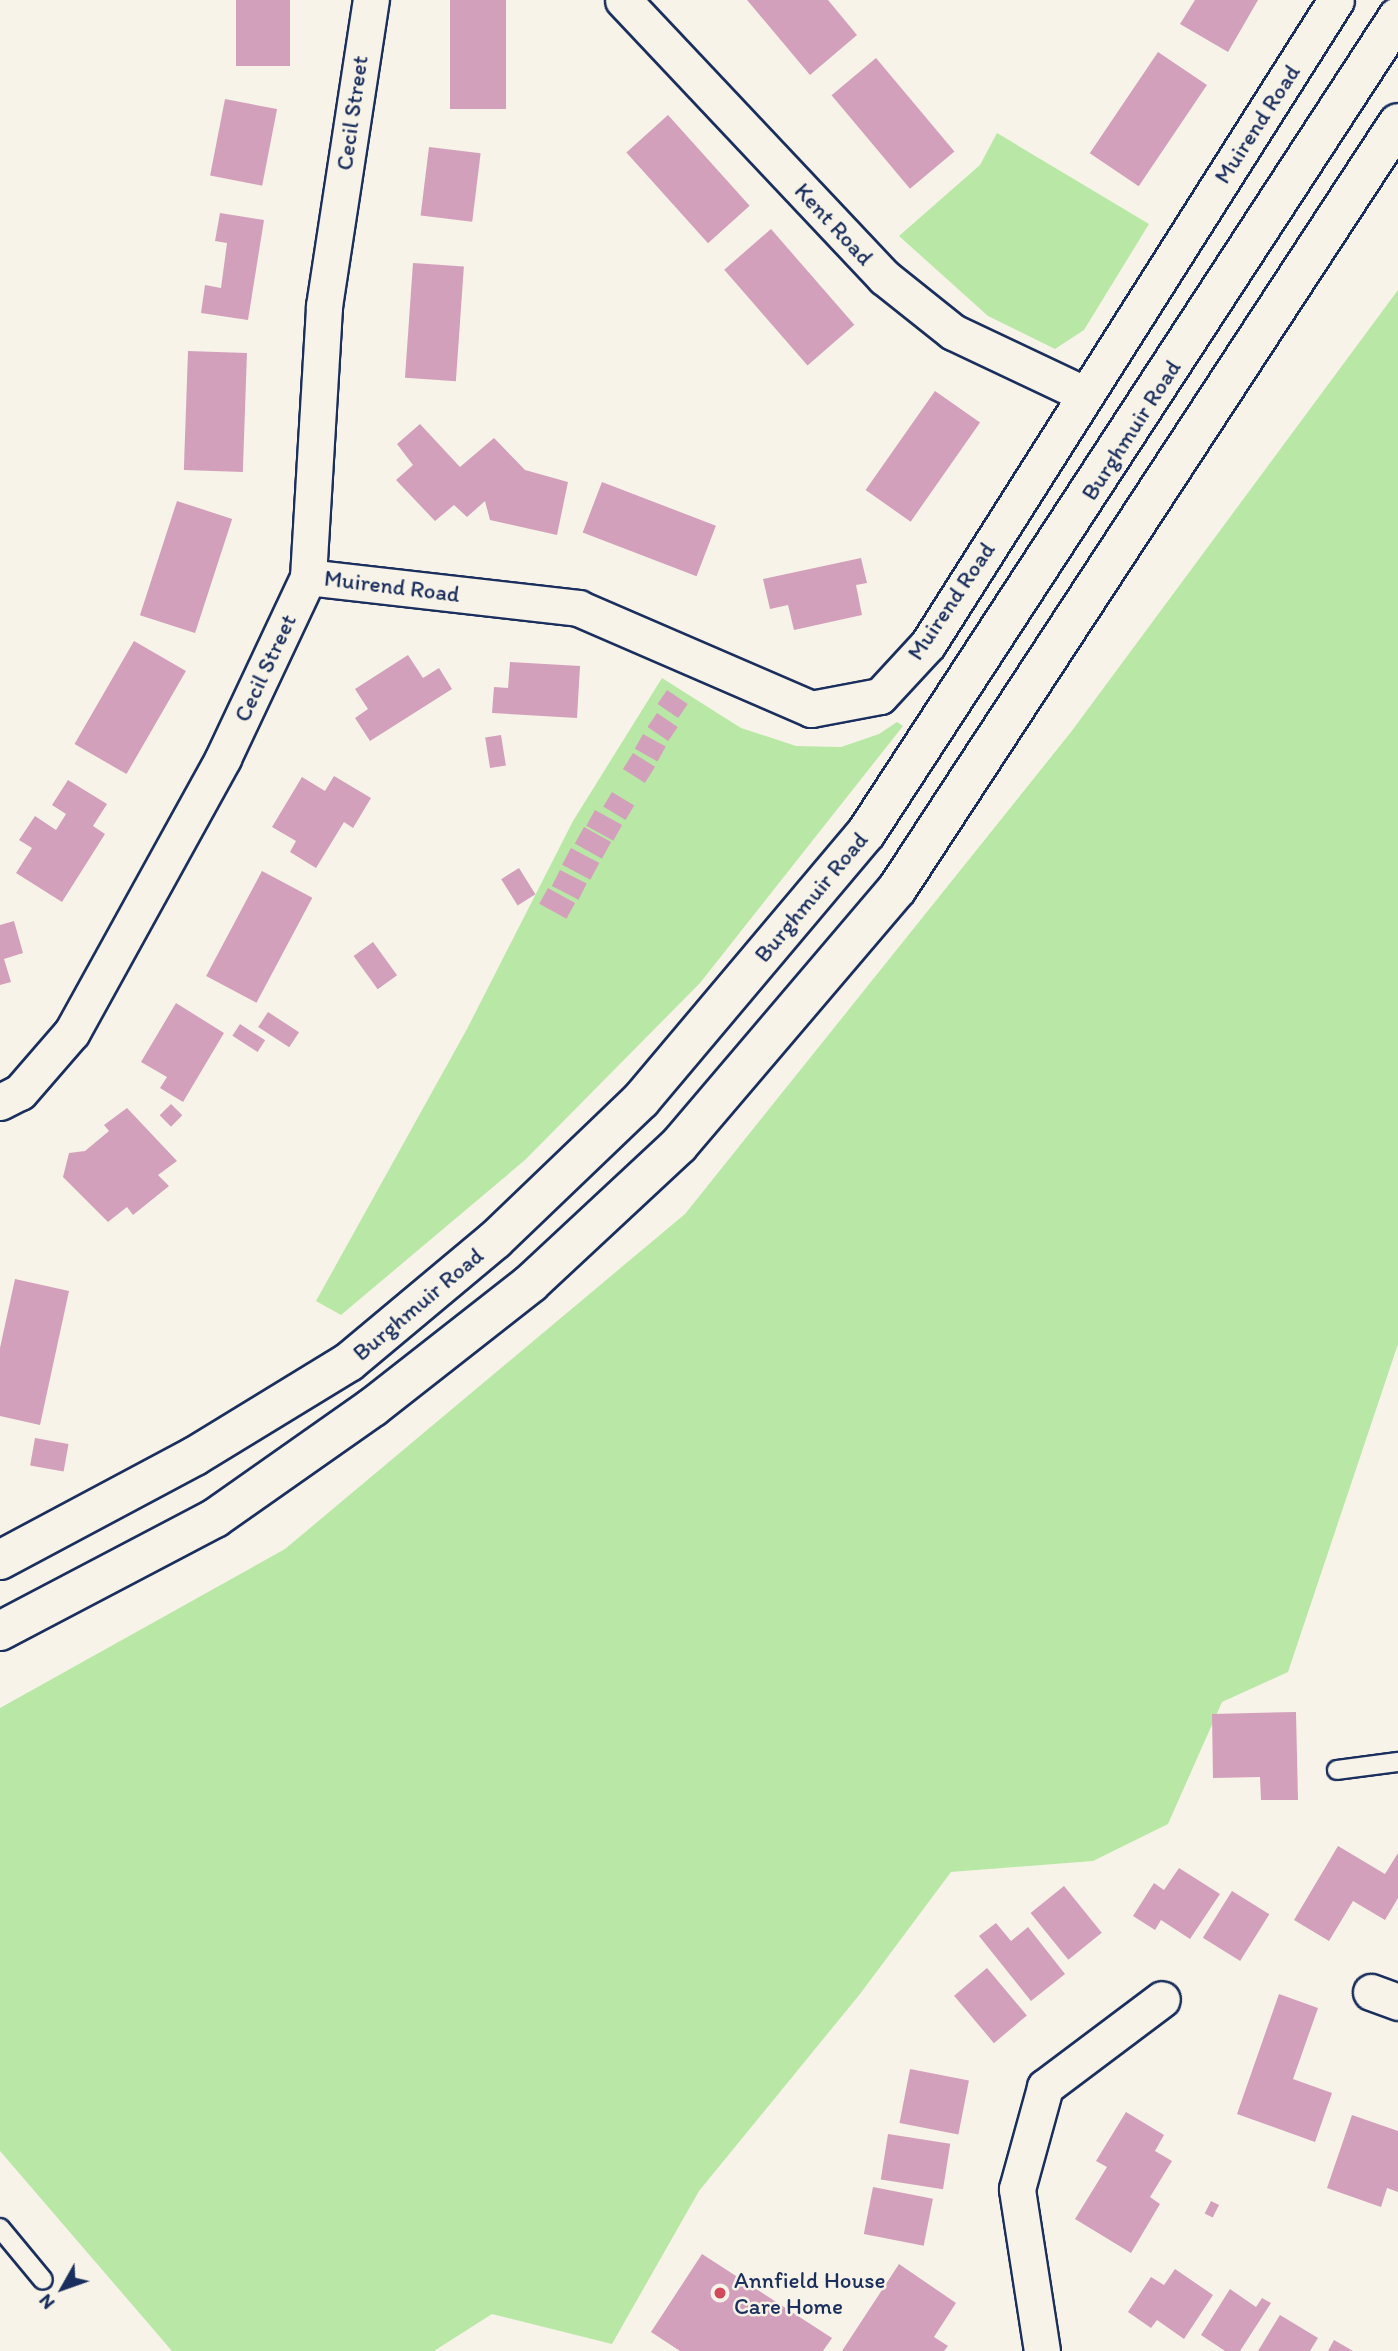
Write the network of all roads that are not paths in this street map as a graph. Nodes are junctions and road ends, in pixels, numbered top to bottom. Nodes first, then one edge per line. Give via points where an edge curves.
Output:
1 (371, 0) edge
2 (623, 0) edge
3 (1336, 0) edge
4 (1398, 17) edge
5 (1398, 123) edge
6 (1084, 394) junction
7 (308, 577) junction
8 (0, 1102) edge
9 (0, 1560) edge
10 (0, 1632) edge
11 (1398, 1762) edge
12 (1337, 1770) dead end
13 (1162, 1999) dead end
14 (0, 2228) edge
15 (43, 2280) dead end
16 (1042, 2351) edge

1 - 7 street, Cecil Street via 324,306
2 - 6 street, Kent Road via 884,277 953,332
3 - 6 street, Muirend Road
4 - 9 main road, Burghmuir Road via 866,833 641,1100 495,1240 349,1362 195,1457
5 - 10 main road via 897,889 679,1145 531,1283 373,1407 215,1518
6 - 7 street, Muirend Road via 928,644 880,695 811,709 578,608
7 - 8 street, Cecil Street via 223,758 72,1032 20,1092
11 - 12 lane
13 - 16 street via 1045,2087 1017,2189
14 - 15 lane

